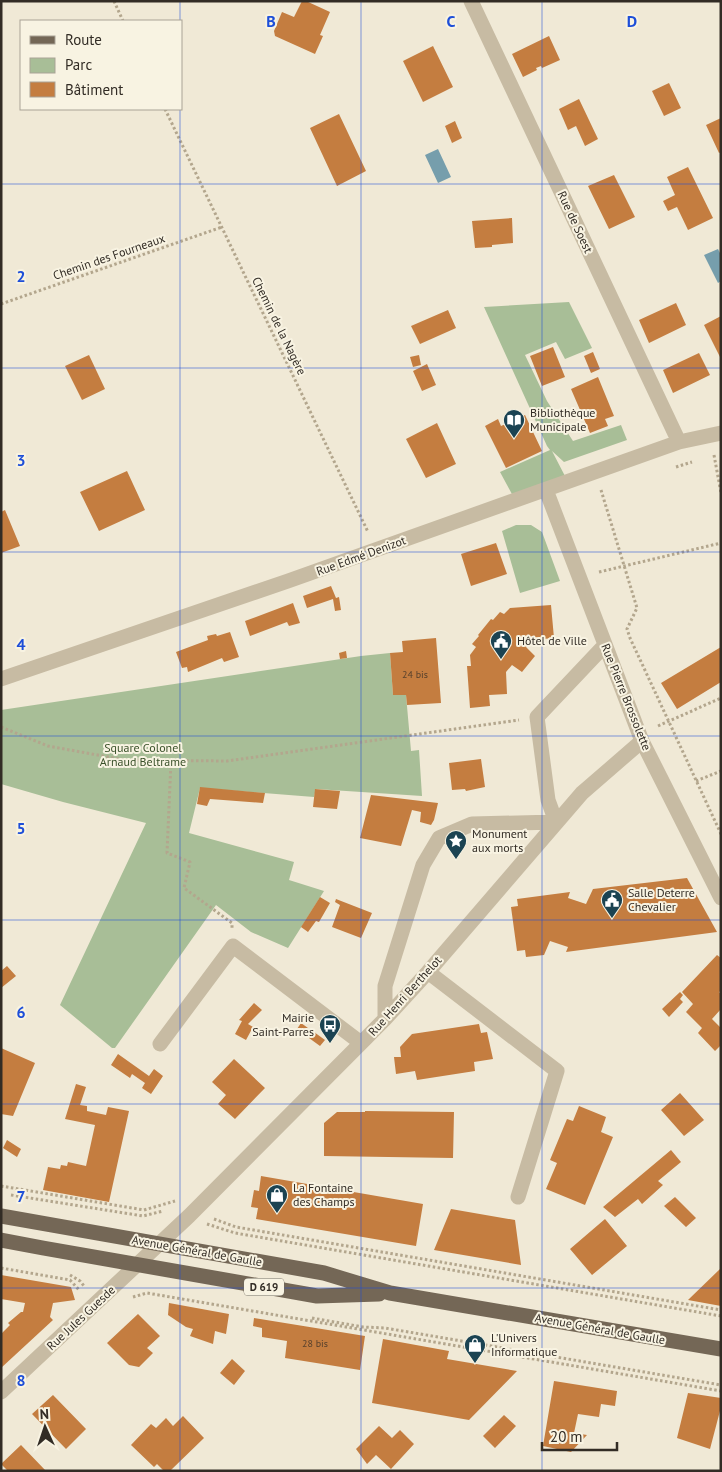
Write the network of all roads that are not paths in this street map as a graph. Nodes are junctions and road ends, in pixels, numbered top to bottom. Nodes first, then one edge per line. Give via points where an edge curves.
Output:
1 (472, 1) edge
2 (721, 434) edge
3 (679, 442) junction
4 (546, 490) junction
5 (605, 645) junction
6 (1, 679) edge
7 (642, 741) junction
8 (556, 822) junction
9 (721, 898) edge
10 (428, 972) junction
11 (385, 1019) junction
12 (361, 1043) junction
13 (160, 1044) dead end
14 (518, 1197) dead end
15 (1, 1216) edge
16 (1, 1240) edge
17 (160, 1244) junction
18 (138, 1265) junction
19 (390, 1293) junction
20 (721, 1349) edge
21 (1, 1392) edge

1 - 3 street, Rue de Soest
2 - 3 street, Rue Edmé Denizot
3 - 4 street, Rue Edmé Denizot
4 - 5 street, Rue Pierre Brossolette
4 - 6 street, Rue Edmé Denizot
5 - 7 street, Rue Pierre Brossolette
5 - 8 street via 537,717 548,800
7 - 8 street, Rue Henri Berthelot via 582,792
7 - 9 street, Rue Pierre Brossolette
8 - 10 street, Rue Henri Berthelot
8 - 11 street via 472,824 439,838 423,865 385,986
10 - 11 street, Rue Henri Berthelot
10 - 14 street via 557,1071
11 - 12 street, Rue Henri Berthelot
12 - 13 street via 233,946
12 - 17 street, Rue Henri Berthelot
15 - 17 main road, Avenue Général de Gaulle / D 619
16 - 18 main road, Avenue Général de Gaulle / D 619
17 - 18 street, Rue Jules Guesde
17 - 19 main road, Avenue Général de Gaulle / D 619 via 324,1273
18 - 19 main road, Avenue Général de Gaulle / D 619 via 317,1296
18 - 21 street, Rue Jules Guesde
19 - 20 main road, Avenue Général de Gaulle / D 619

